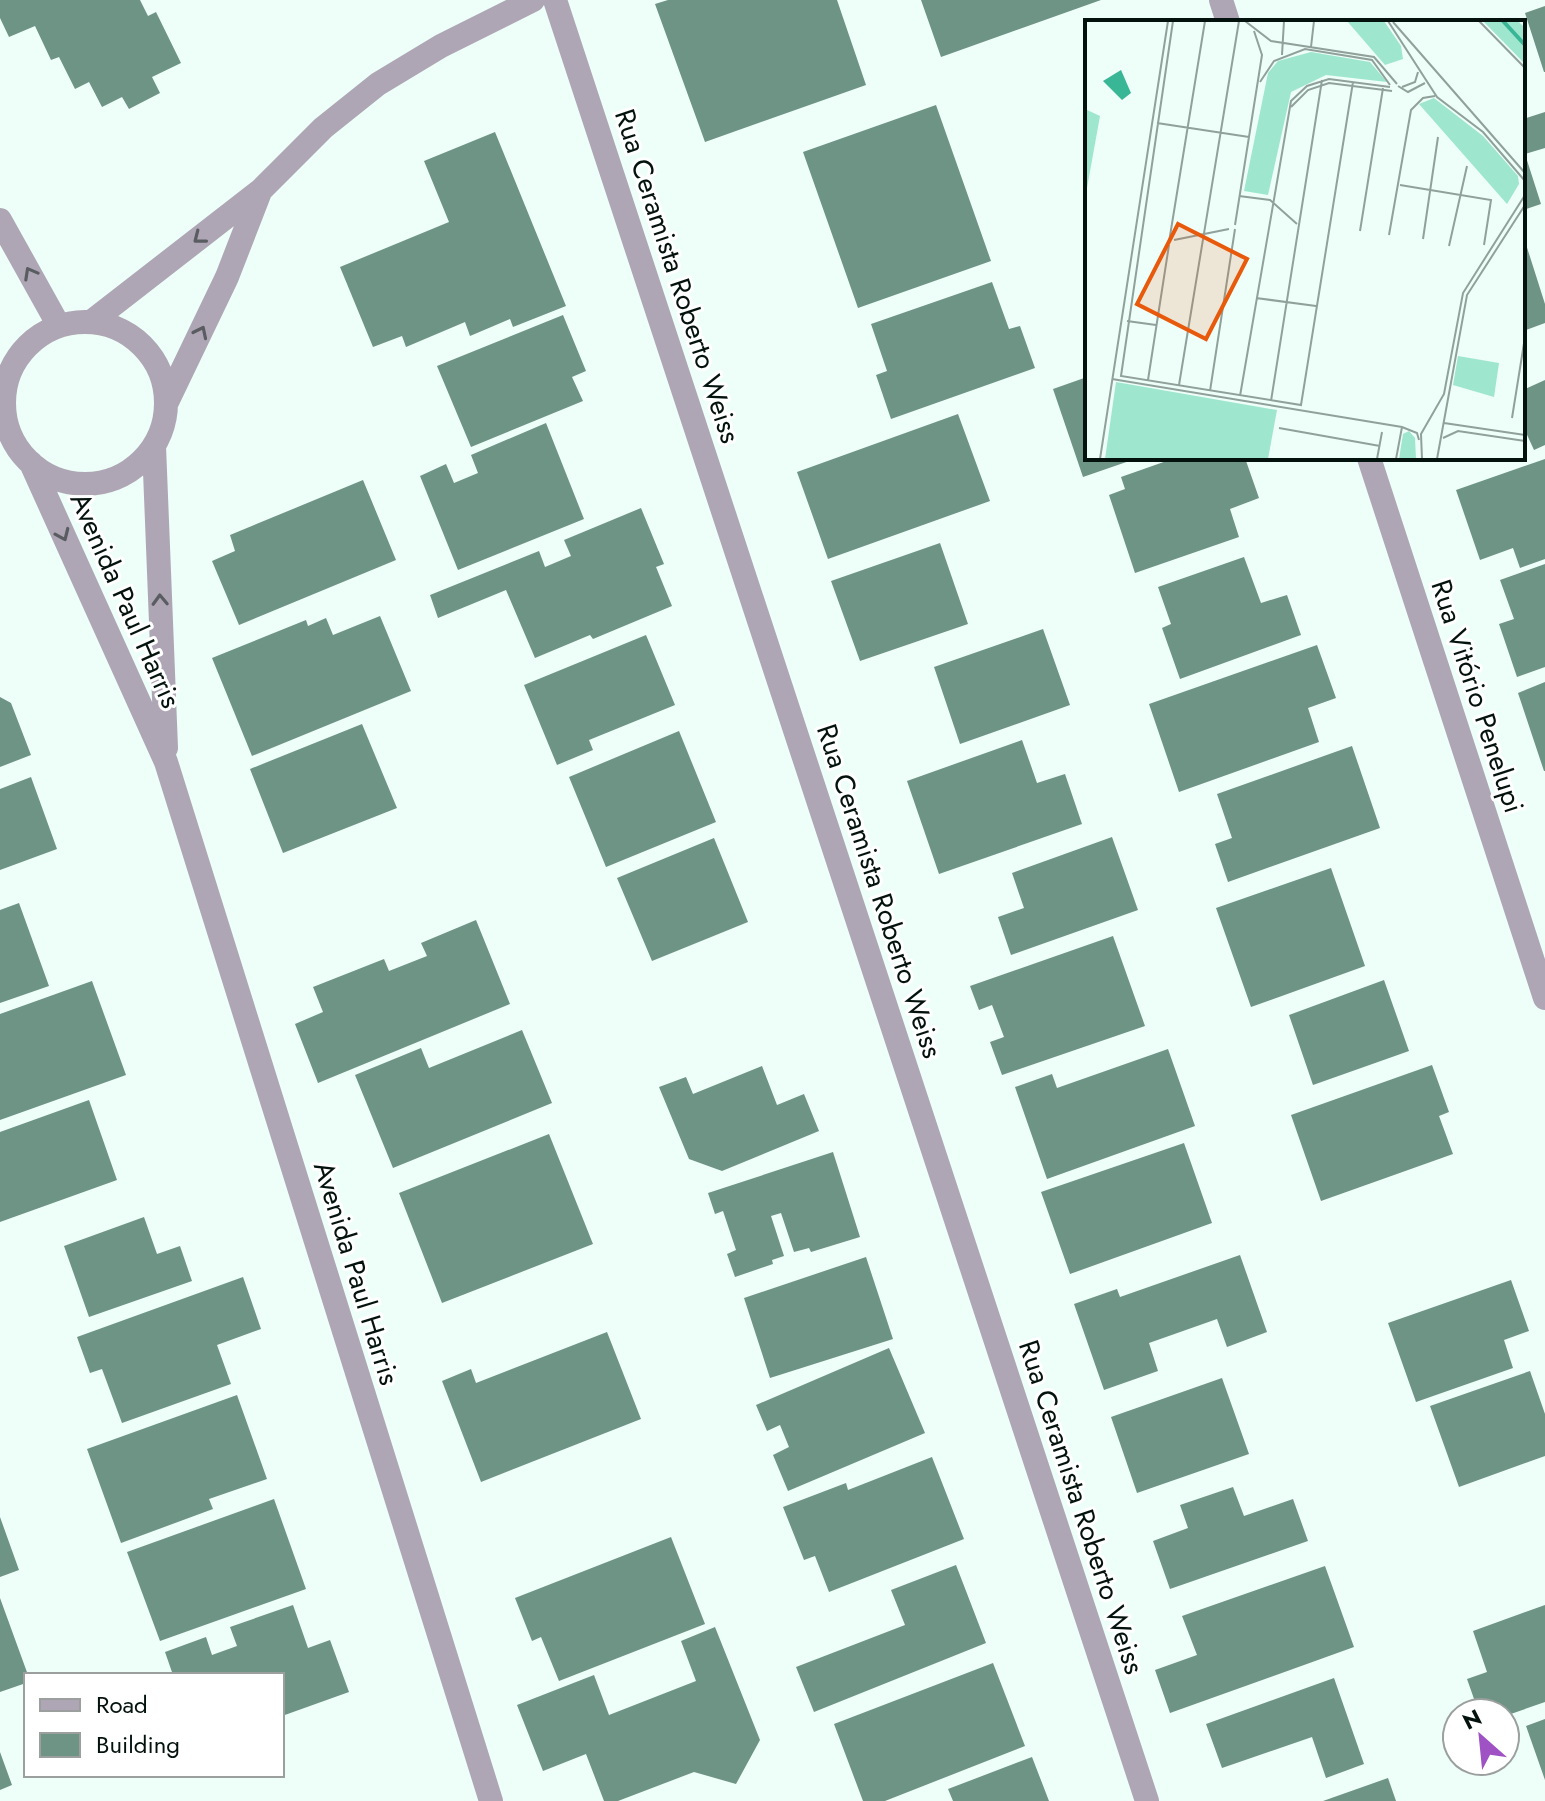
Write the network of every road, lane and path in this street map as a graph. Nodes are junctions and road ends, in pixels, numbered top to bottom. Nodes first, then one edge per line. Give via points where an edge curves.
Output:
1 (533, 0) edge
2 (555, 0) edge
3 (1221, 0) edge
4 (1227, 20) edge
5 (261, 190) junction
6 (0, 220) edge
7 (91, 322) junction
8 (59, 326) junction
9 (2, 384) edge
10 (167, 402) junction
11 (154, 446) junction
12 (1370, 460) edge
13 (31, 463) junction
14 (166, 762) junction
15 (1545, 998) edge
16 (491, 1801) edge
17 (1147, 1801) edge

1 - 5 street via 378,84 323,128
2 - 17 street, Rua Ceramista Roberto Weiss
3 - 4 street
5 -> 7 street
10 -> 5 street via 227,277
8 -> 6 street
7 - 8 street
7 - 10 street via 135,338 163,378
8 - 9 street via 38,336 21,353
9 - 13 street via 6,421 15,444
10 - 11 street
11 - 13 street via 135,466 110,480 82,484 55,479
14 -> 11 street, Avenida Paul Harris
12 - 15 street, Rua Vitório Penelupi
13 -> 14 street, Avenida Paul Harris
14 - 16 street, Avenida Paul Harris

